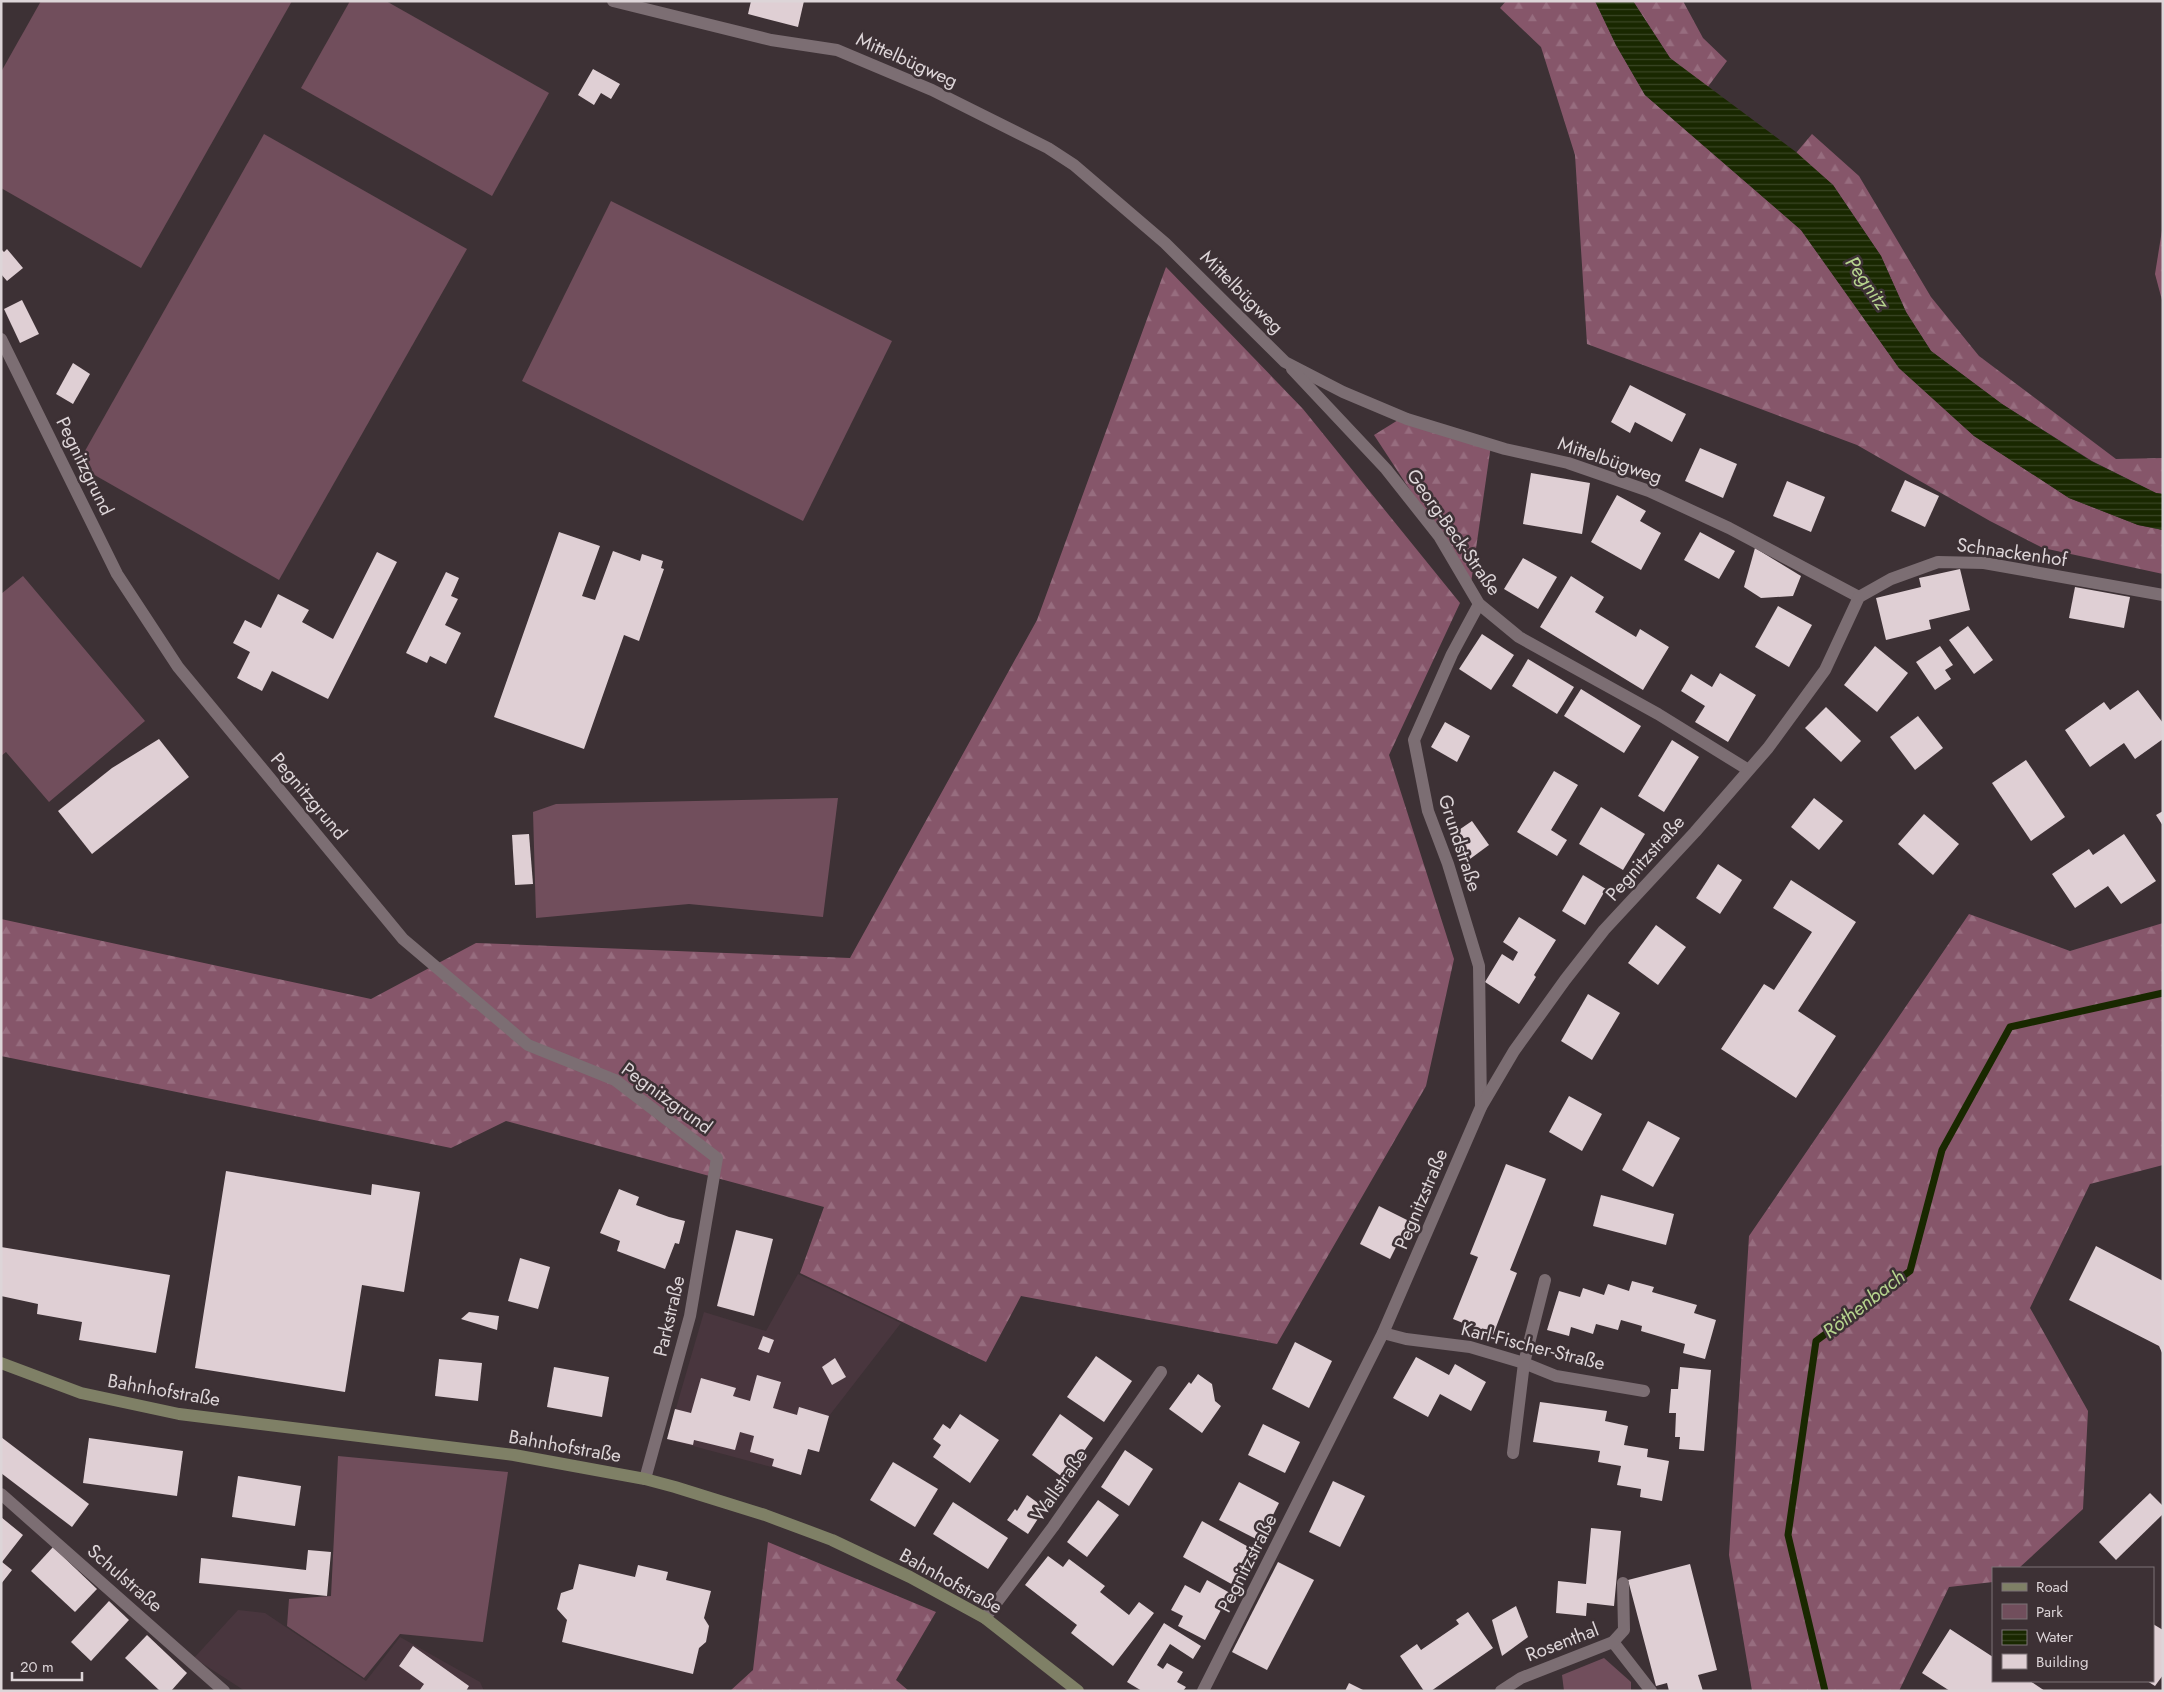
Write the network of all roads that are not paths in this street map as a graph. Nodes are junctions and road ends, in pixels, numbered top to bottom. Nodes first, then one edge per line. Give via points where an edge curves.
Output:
1 (614, 1) edge
2 (1, 339) edge
3 (1285, 362) junction
4 (2163, 595) edge
5 (1859, 597) junction
6 (1479, 604) junction
7 (1748, 769) junction
8 (1481, 1107) junction
9 (717, 1158) joint
10 (1545, 1280) dead end
11 (1383, 1333) junction
12 (1, 1363) edge
13 (1524, 1363) junction
14 (1161, 1372) dead end
15 (1644, 1391) dead end
16 (1513, 1453) dead end
17 (645, 1479) junction
18 (1, 1494) edge
19 (1623, 1583) dead end
20 (985, 1618) junction
21 (1614, 1642) junction
22 (224, 1691) edge
23 (1078, 1691) edge
24 (1203, 1691) edge
25 (1501, 1691) edge
26 (1651, 1691) edge

1 - 3 street, Mittelbügweg via 771,40 838,50 932,90 1048,148 1074,165 1165,242
2 - 9 street, Pegnitzgrund via 117,574 178,667 403,939 528,1045 615,1080
3 - 5 street, Mittelbügweg via 1407,419 1504,449 1568,463 1649,491 1729,528
3 - 6 street, Georg-Beck-Straße via 1386,469 1438,536
4 - 5 street, Schnackenhof via 1984,564 1938,562 1891,579
5 - 7 street via 1825,670 1768,748
6 - 7 street, Georg-Beck-Straße via 1519,636
6 - 8 street, Grundstraße via 1452,654 1414,740 1428,811 1479,966
7 - 8 street, Pegnitzstraße via 1604,930 1514,1051
8 - 11 street, Pegnitzstraße
9 - 17 street, Parkstraße via 690,1316
10 - 13 street
11 - 13 street, Karl-Fischer-Straße via 1470,1347
11 - 24 street, Pegnitzstraße
12 - 17 main road, Bahnhofstraße via 82,1393 179,1414 514,1456
13 - 15 street, Karl-Fischer-Straße via 1556,1376
13 - 16 street
14 - 20 street, Wallstraße
17 - 20 main road, Bahnhofstraße via 765,1515 832,1540
18 - 22 street, Schulstraße
19 - 21 street, Rosenthal via 1624,1630
20 - 23 main road, Bahnhofstraße
21 - 25 street, Rosenthal via 1521,1678
21 - 26 street

